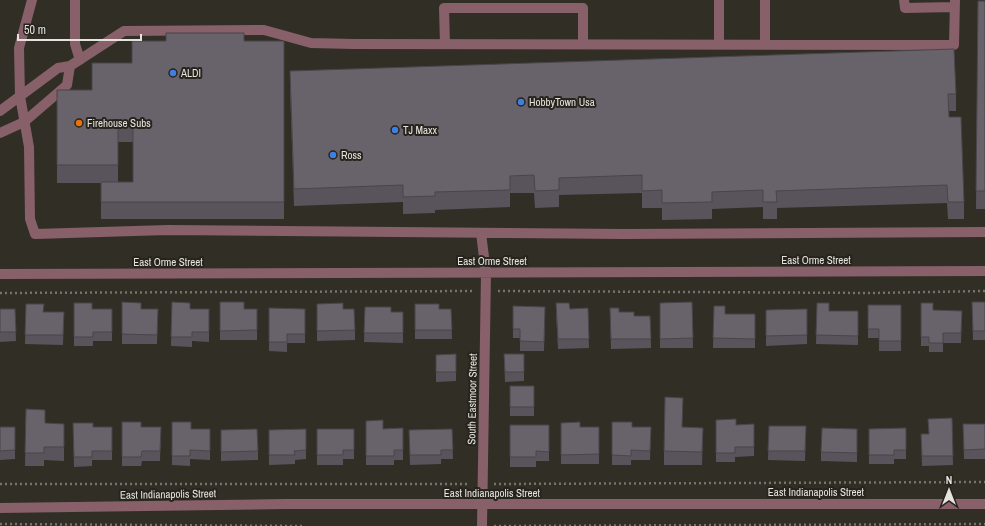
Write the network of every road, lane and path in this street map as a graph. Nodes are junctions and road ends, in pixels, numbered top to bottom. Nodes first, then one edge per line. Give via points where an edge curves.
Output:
1 (32, 0) edge
2 (75, 0) edge
3 (719, 0) edge
4 (765, 0) edge
5 (904, 0) edge
6 (955, 4) edge
7 (445, 44) junction
8 (583, 44) junction
9 (719, 44) junction
10 (765, 44) junction
11 (80, 60) junction
12 (70, 66) junction
13 (20, 96) junction
14 (0, 111) edge
15 (24, 122) junction
16 (0, 133) edge
17 (985, 232) edge
18 (481, 233) junction
19 (985, 271) edge
20 (486, 273) junction
21 (0, 274) edge
22 (985, 504) edge
23 (482, 505) junction
24 (0, 508) edge
25 (0, 524) edge
26 (985, 524) edge
27 (303, 526) edge
28 (482, 526) edge
29 (489, 526) edge

1 - 13 street via 19,48
2 - 11 street via 75,44
3 - 9 street
4 - 10 street
5 - 6 street via 904,8
6 - 10 street via 954,45
7 - 8 street
7 - 8 street via 444,8 583,8
7 - 11 street via 311,43 264,30 124,31
8 - 9 street
9 - 10 street
11 - 12 street
12 - 13 street via 58,68
12 - 15 street via 67,85
13 - 14 street
13 - 15 street
15 - 16 street
15 - 18 street via 29,147 30,219 35,234 168,230
17 - 18 street
18 - 20 street, South Eastmoor Street
19 - 20 street, East Orme Street
20 - 21 street, East Orme Street
20 - 23 street, South Eastmoor Street
22 - 23 street, East Indianapolis Street
23 - 24 street, East Indianapolis Street via 286,504
23 - 28 street, South Eastmoor Street
25 - 27 path
26 - 29 path

